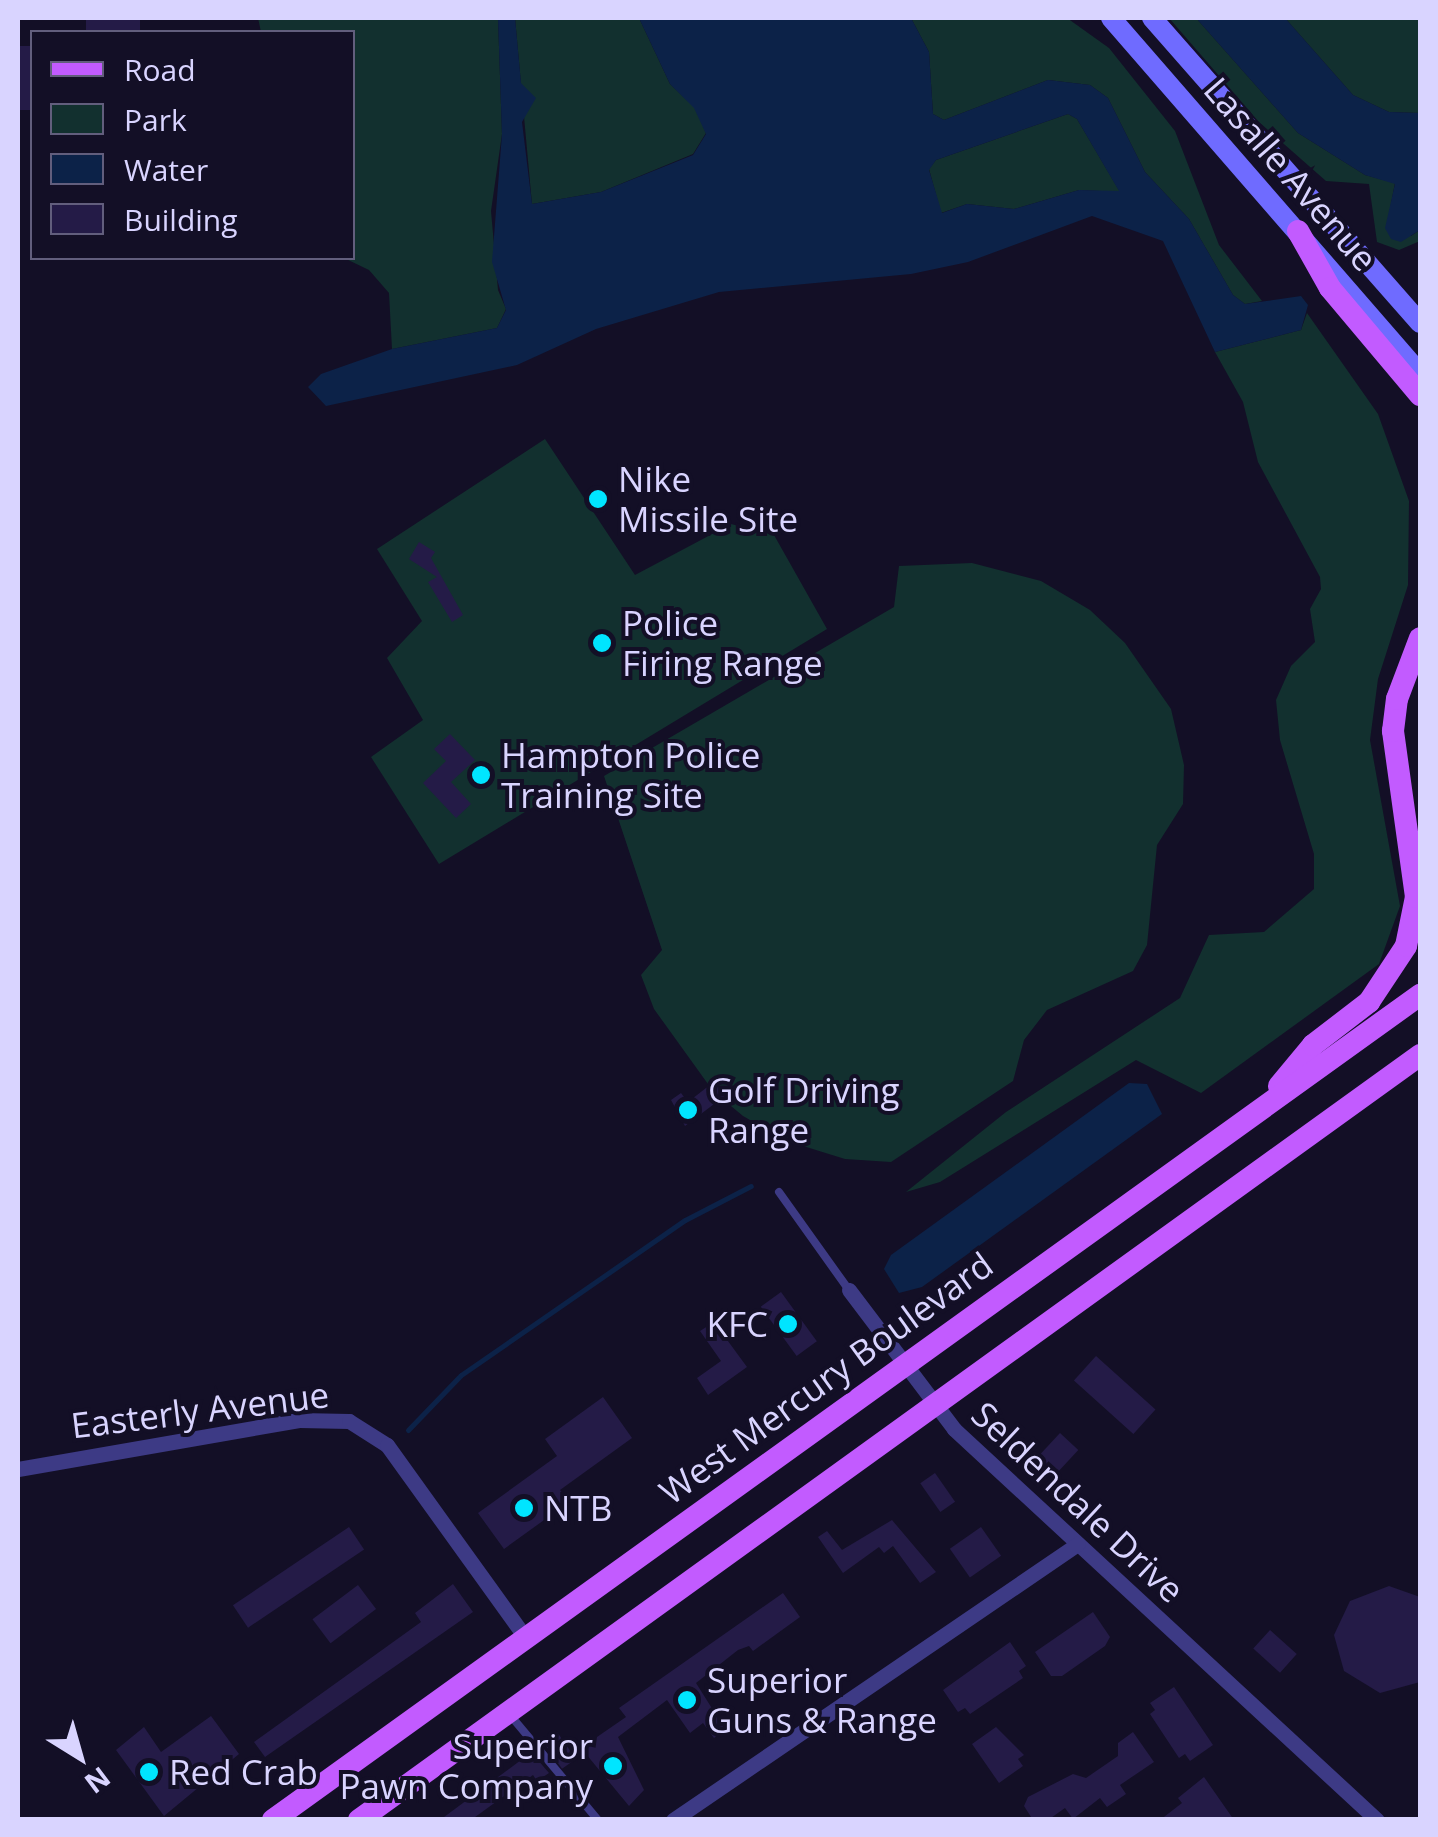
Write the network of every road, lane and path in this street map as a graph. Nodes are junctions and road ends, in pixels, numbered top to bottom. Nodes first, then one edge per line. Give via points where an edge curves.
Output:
1 (1112, 18) edge
2 (1152, 18) edge
3 (1298, 231) junction
4 (1420, 323) edge
5 (1420, 373) edge
6 (1420, 395) edge
7 (1420, 638) edge
8 (1420, 995) edge
9 (1420, 1055) edge
10 (1420, 1068) edge
11 (1378, 1085) junction
12 (1261, 1108) junction
13 (779, 1192) dead end
14 (849, 1290) joint
15 (902, 1366) junction
16 (932, 1405) junction
17 (18, 1470) edge
18 (1078, 1544) junction
19 (525, 1637) junction
20 (508, 1712) junction
21 (273, 1820) edge
22 (359, 1820) edge
23 (598, 1820) edge
24 (673, 1820) edge
25 (1377, 1820) edge

1 - 3 main road, Lasalle Avenue
2 - 4 main road, Lasalle Avenue
3 - 5 main road, Lasalle Avenue
3 - 6 main road via 1330,288
7 - 12 main road via 1397,699 1394,731 1416,897 1406,946 1369,1002 1313,1044
8 - 12 main road, West Mercury Boulevard
9 - 11 main road
10 - 11 main road
11 - 16 main road
12 - 15 main road, West Mercury Boulevard
13 - 14 lane, Seldendale Drive
14 - 15 street, Seldendale Drive
15 - 16 street, Seldendale Drive
15 - 19 main road, West Mercury Boulevard
16 - 18 street, Seldendale Drive
16 - 20 main road
17 - 19 street, Easterly Avenue via 299,1420 349,1421 388,1445
18 - 24 street
18 - 25 street, Seldendale Drive
19 - 21 main road, West Mercury Boulevard
20 - 22 main road
20 - 23 lane

